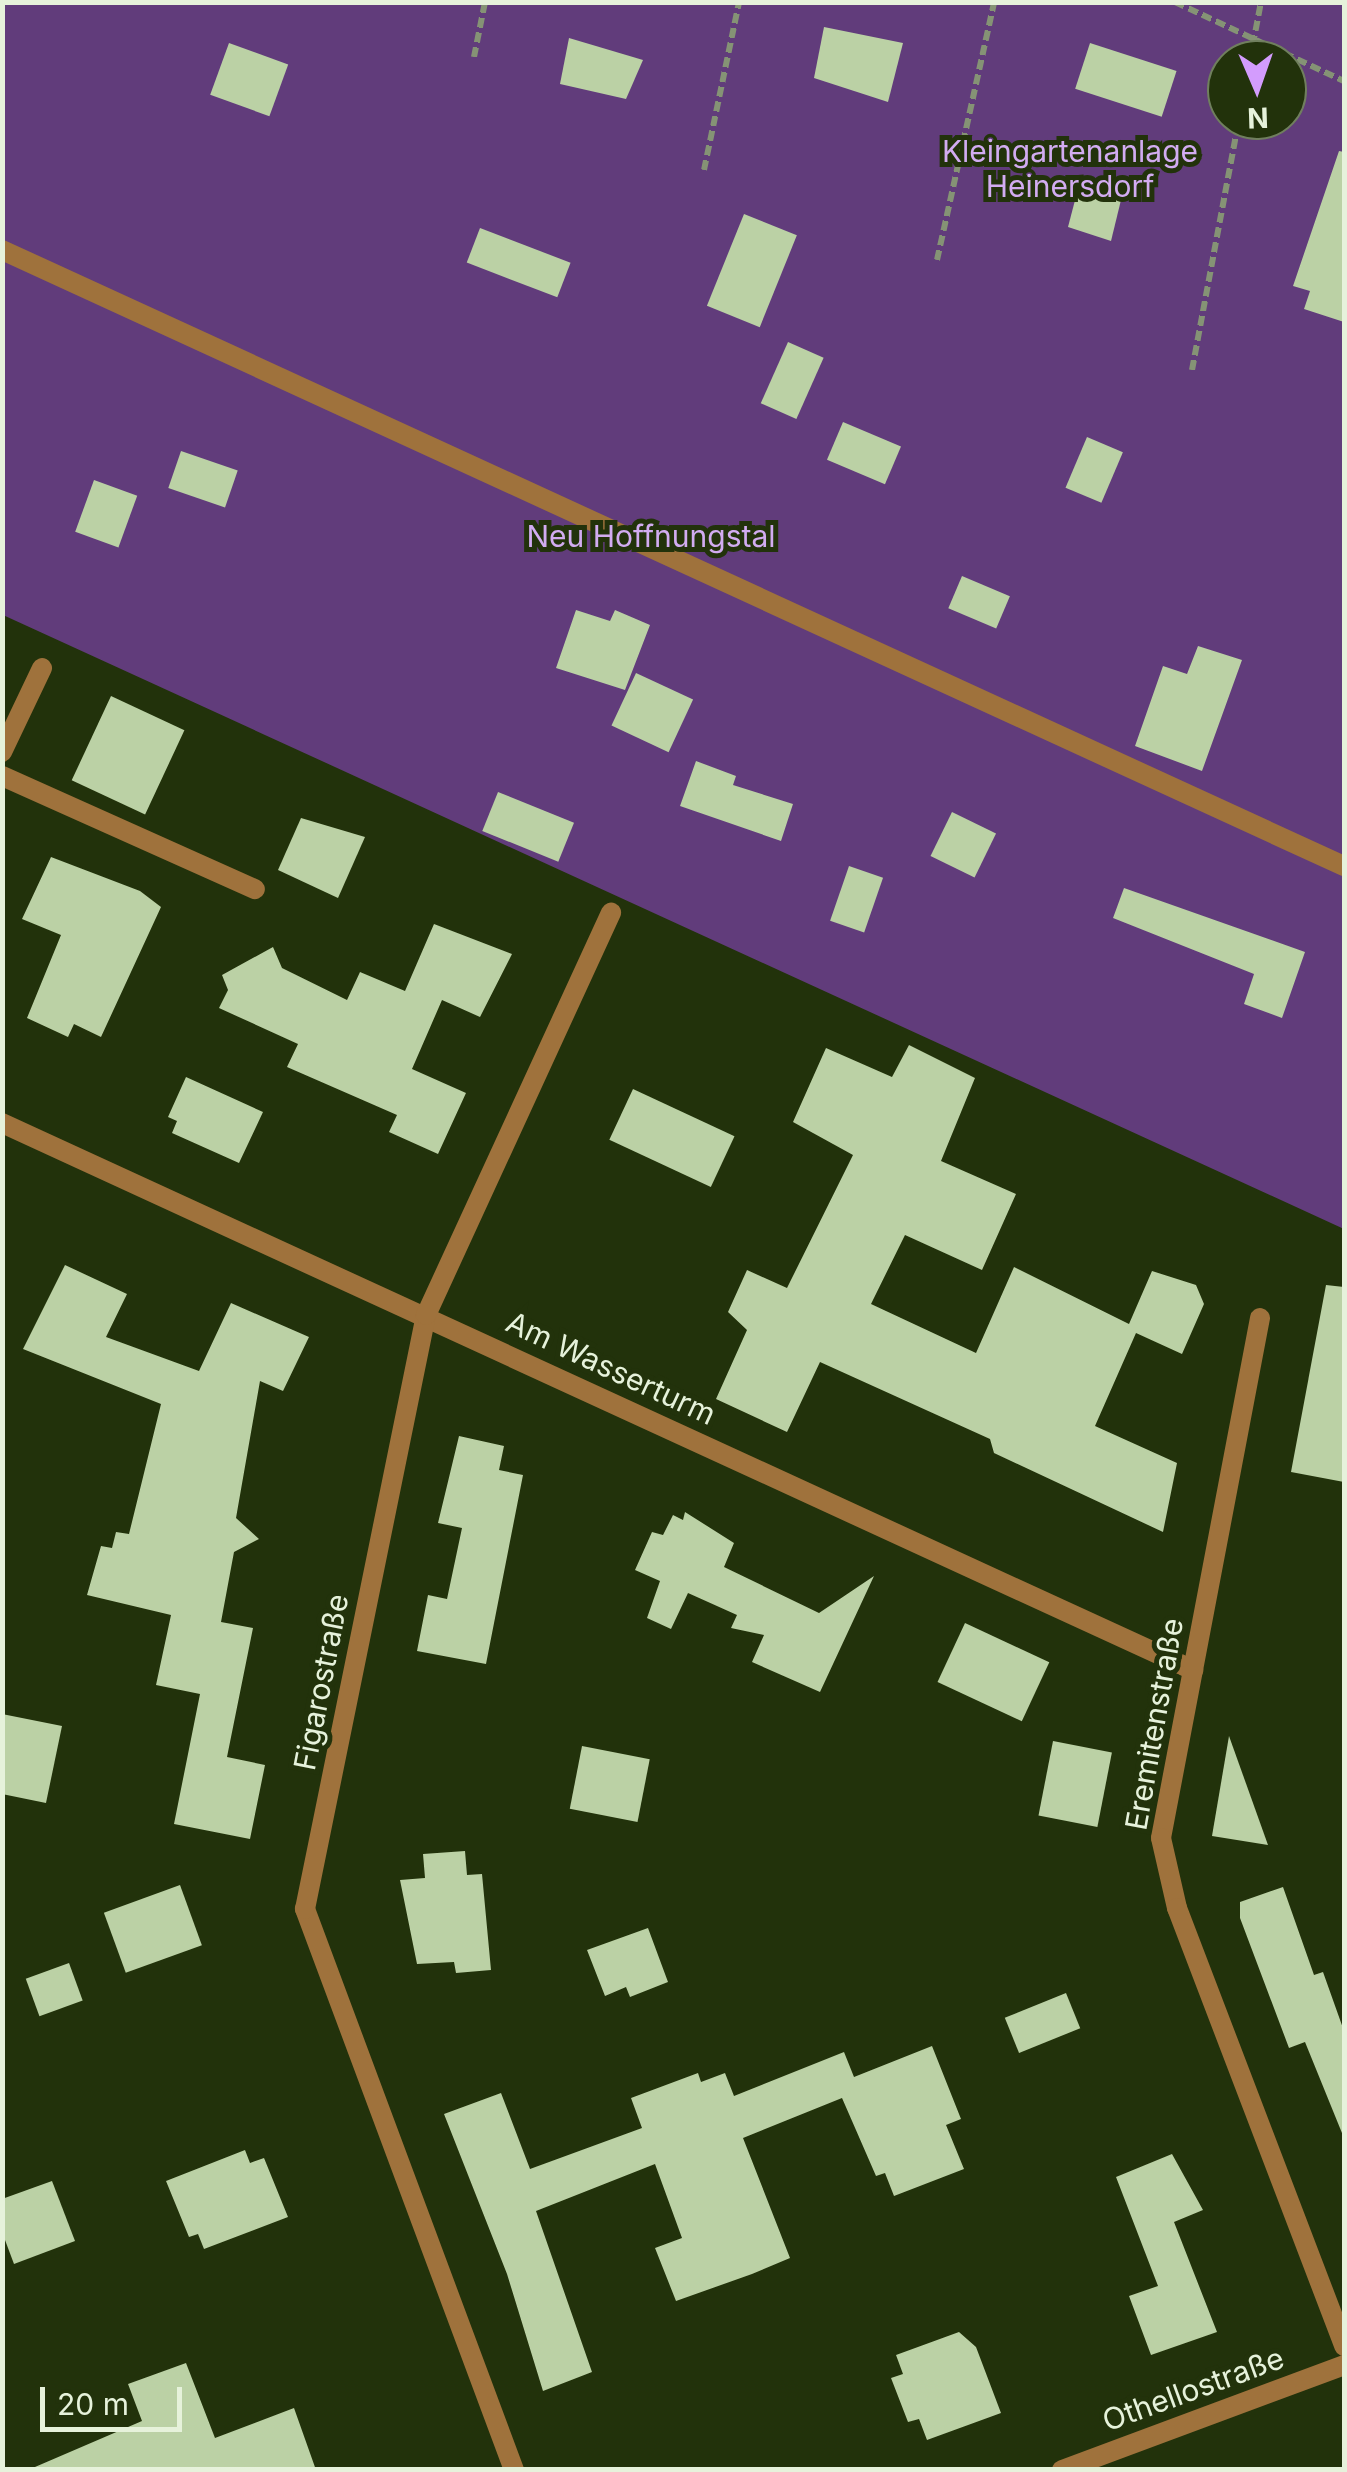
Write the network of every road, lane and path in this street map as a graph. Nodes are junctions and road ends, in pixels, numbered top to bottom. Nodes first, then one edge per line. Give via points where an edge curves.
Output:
1 (485, 2) edge
2 (739, 2) edge
3 (994, 2) edge
4 (1175, 2) edge
5 (1262, 2) edge
6 (1254, 38) junction
7 (474, 57) dead end
8 (1344, 80) edge
9 (1235, 140) edge
10 (704, 170) dead end
11 (2, 250) edge
12 (936, 260) dead end
13 (1192, 370) dead end
14 (42, 668) dead end
15 (2, 752) edge
16 (2, 776) edge
17 (1344, 866) edge
18 (254, 890) dead end
19 (611, 913) dead end
20 (2, 1123) edge
21 (426, 1315) junction
22 (1260, 1318) dead end
23 (1192, 1670) junction
24 (1344, 2346) edge
25 (1344, 2365) edge
26 (514, 2470) edge
27 (1062, 2470) edge

1 - 7 path
2 - 10 path
3 - 12 path
4 - 6 path
5 - 6 path
6 - 8 path
9 - 13 path
11 - 17 street
14 - 15 street
16 - 18 street
19 - 21 street, Figarostraße
20 - 21 street, Am Wasserturm
21 - 23 street, Am Wasserturm
21 - 26 street, Figarostraße via 305,1910
22 - 23 street, Eremitenstraße
23 - 24 street, Eremitenstraße via 1161,1838 1177,1908
25 - 27 street, Othellostraße

